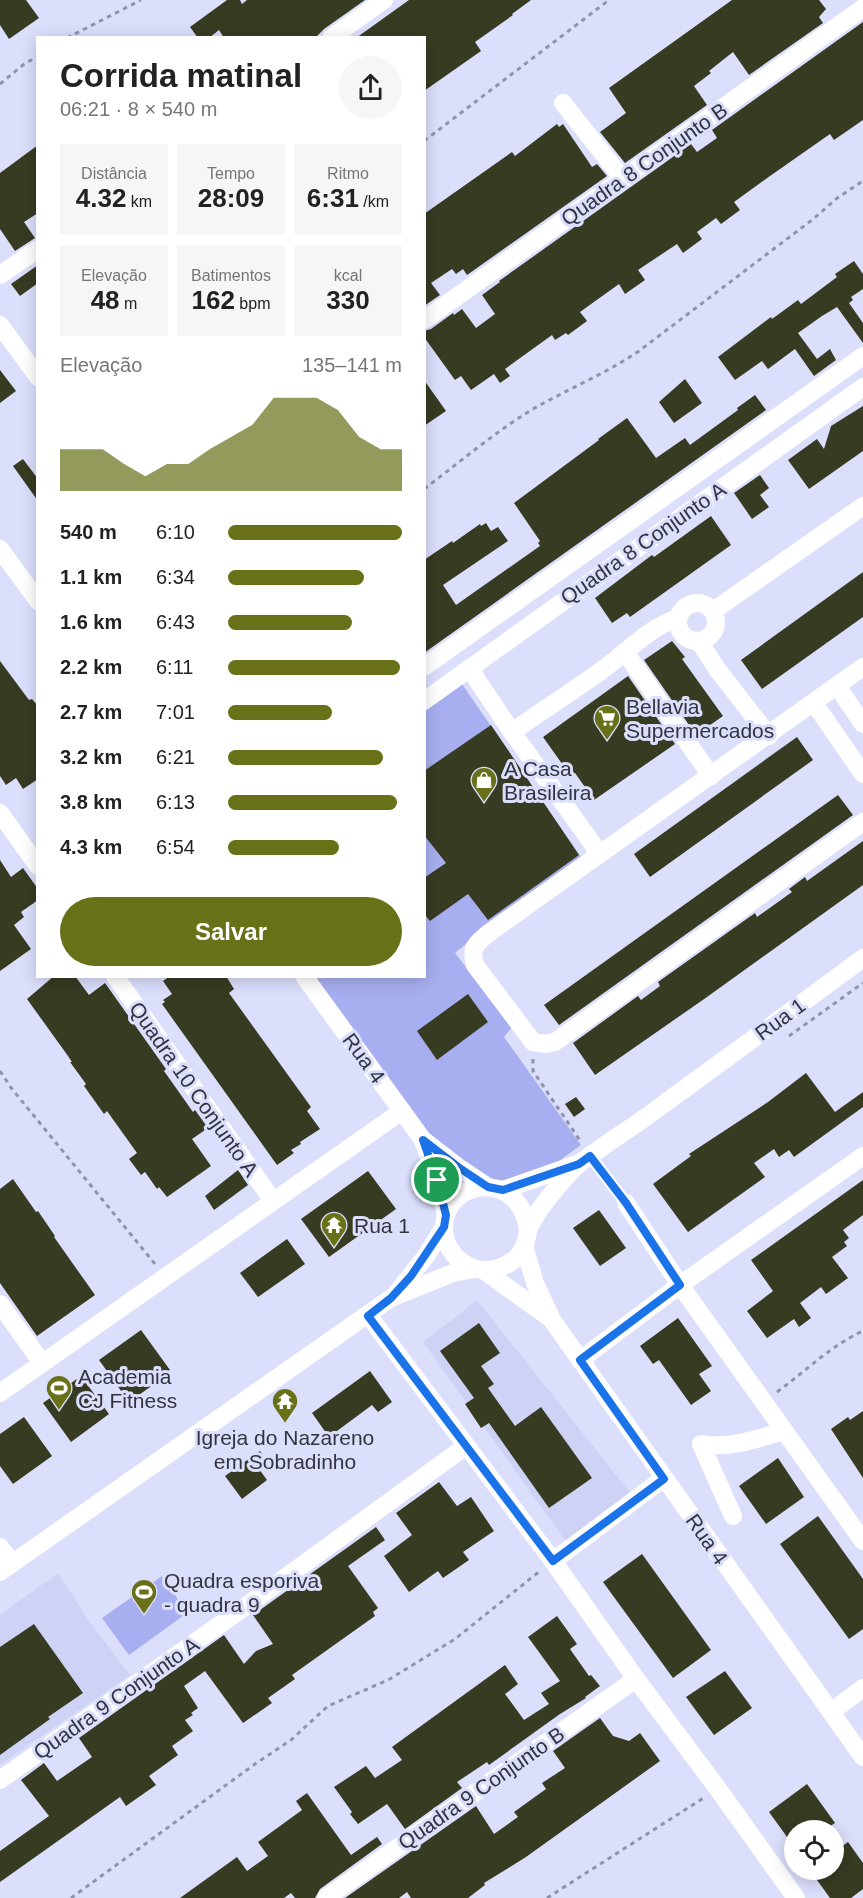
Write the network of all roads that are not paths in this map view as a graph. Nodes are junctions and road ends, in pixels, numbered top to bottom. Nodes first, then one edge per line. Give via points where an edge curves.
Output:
1 (384, 0) edge
2 (863, 8) edge
3 (335, 36) edge
4 (563, 103) dead end
5 (623, 179) junction
6 (36, 250) edge
7 (0, 275) edge
8 (426, 319) edge
9 (0, 325) edge
10 (863, 356) edge
11 (36, 374) edge
12 (863, 387) edge
13 (863, 506) edge
14 (0, 549) edge
15 (587, 550) junction
16 (561, 569) junction
17 (604, 572) junction
18 (578, 590) junction
19 (36, 598) edge
20 (713, 611) junction
21 (678, 618) junction
22 (699, 641) junction
23 (625, 652) junction
24 (426, 666) edge
25 (863, 667) edge
26 (469, 668) junction
27 (837, 686) junction
28 (426, 700) edge
29 (814, 703) junction
30 (861, 721) edge
31 (512, 732) junction
32 (835, 733) junction
33 (769, 736) junction
34 (863, 774) edge
35 (711, 776) junction
36 (0, 813) edge
37 (863, 822) edge
38 (600, 854) junction
39 (36, 863) edge
40 (863, 958) edge
41 (116, 978) edge
42 (305, 978) edge
43 (402, 1111) junction
44 (423, 1140) junction
45 (863, 1156) edge
46 (585, 1160) junction
47 (496, 1188) junction
48 (273, 1201) junction
49 (626, 1203) road end
50 (445, 1221) junction
51 (526, 1238) junction
52 (478, 1269) junction
53 (680, 1285) junction
54 (391, 1298) junction
55 (0, 1304) edge
56 (368, 1316) junction
57 (552, 1320) junction
58 (580, 1360) junction
59 (42, 1363) junction
60 (0, 1393) edge
61 (784, 1431) junction
62 (466, 1446) junction
63 (664, 1479) junction
64 (733, 1516) dead end
65 (857, 1519) edge
66 (863, 1541) edge
67 (0, 1547) edge
68 (553, 1561) junction
69 (6, 1567) edge
70 (636, 1679) junction
71 (863, 1688) edge
72 (831, 1712) junction
73 (863, 1757) edge
74 (0, 1780) edge
75 (326, 1898) edge
76 (796, 1898) edge

1 - 3 street
2 - 5 street, Quadra 8 Conjunto B
4 - 5 street
5 - 8 street, Quadra 8 Conjunto B
6 - 7 street
9 - 11 street
10 - 15 street, Quadra 8 Conjunto A
12 - 17 street, Quadra 8 Conjunto A
13 - 20 street
14 - 19 street
15 - 16 street, Quadra 8 Conjunto A
15 - 17 street via 600,554 605,562
16 - 18 street via 562,581
16 - 24 street, Quadra 8 Conjunto A
17 - 18 street, Quadra 8 Conjunto A
18 - 26 street, Quadra 8 Conjunto A
20 - 21 street via 697,603 688,605
20 - 22 street via 713,634
21 - 22 street via 680,632
21 - 23 street via 662,624
22 - 33 street
23 - 31 street
23 - 35 street
25 - 27 street
26 - 28 street, Quadra 8 Conjunto A
26 - 31 street
27 - 29 street
27 - 30 street
29 - 32 street
29 - 33 street
30 - 32 street
31 - 38 street
32 - 34 street
33 - 35 street
35 - 38 street
36 - 39 street
37 - 38 street via 555,1042 533,1042 475,965 475,945
40 - 46 street, Rua 1
41 - 48 street, Quadra 10 Conjunto A
42 - 43 street, Rua 4
43 - 44 street, Rua 4
43 - 48 street
44 - 47 street via 458,1167
44 - 50 street via 437,1180
45 - 53 street
46 - 47 street
46 - 51 street via 559,1186
47 - 50 street via 475,1188 462,1194
47 - 51 street via 521,1206 526,1217
48 - 59 street
49 - 53 street
50 - 52 street via 446,1240 452,1253
50 - 54 street via 426,1256
51 - 52 street via 517,1257 507,1265
51 - 57 street via 535,1283
52 - 54 street via 453,1273
52 - 57 street
53 - 58 street
53 - 61 street
54 - 56 street
55 - 59 street
56 - 62 street
56 - 69 street
57 - 58 street, Rua 4
58 - 63 street, Rua 4
59 - 60 street
61 - 64 street via 727,1446 701,1444
61 - 65 street
62 - 68 street
62 - 74 street, Quadra 9 Conjunto A
63 - 68 street
63 - 72 street, Rua 4
65 - 66 street
67 - 69 street
68 - 70 street
70 - 75 street, Quadra 9 Conjunto B
70 - 76 street
71 - 72 street
72 - 73 street, Rua 4

